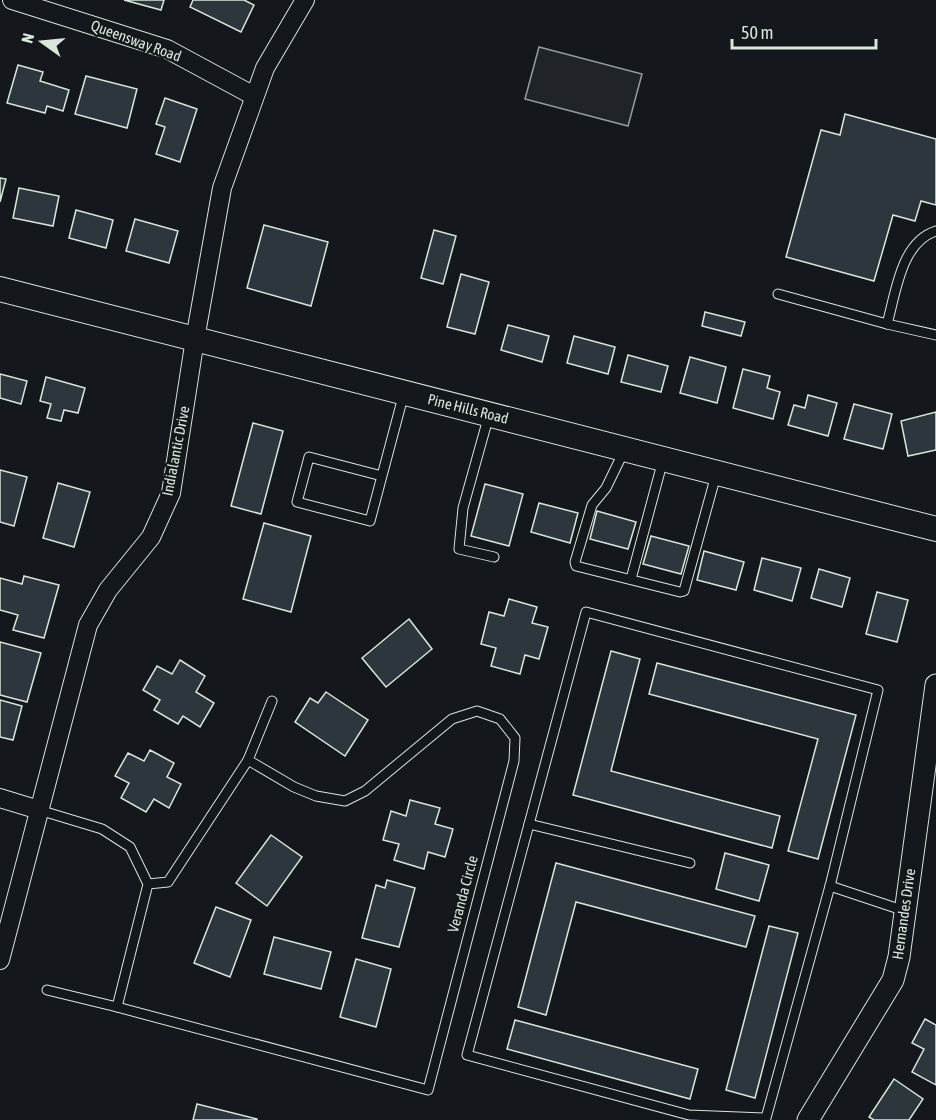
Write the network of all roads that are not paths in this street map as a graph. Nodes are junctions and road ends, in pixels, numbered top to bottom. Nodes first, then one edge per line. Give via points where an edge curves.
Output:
1 (12, 0) edge
2 (305, 0) edge
3 (68, 8) edge
4 (254, 96) junction
5 (936, 231) edge
6 (0, 289) edge
7 (778, 294) dead end
8 (887, 324) junction
9 (936, 335) edge
10 (195, 339) junction
11 (404, 393) junction
12 (489, 415) junction
13 (625, 449) junction
14 (663, 459) junction
15 (717, 473) junction
16 (382, 476) junction
17 (936, 529) edge
18 (494, 557) dead end
19 (631, 579) junction
20 (936, 685) edge
21 (272, 701) dead end
22 (934, 717) edge
23 (248, 760) junction
24 (0, 798) edge
25 (39, 810) junction
26 (529, 824) junction
27 (690, 863) dead end
28 (148, 884) junction
29 (830, 886) junction
30 (905, 911) junction
31 (0, 960) edge
32 (46, 990) dead end
33 (117, 1007) junction
34 (808, 1120) edge

1 - 3 street, Queensway Road
2 - 4 street, Indialantic Drive via 265,68
3 - 4 street, Queensway Road via 167,49
4 - 10 street, Indialantic Drive via 222,188
5 - 8 lane via 926,234 907,255
6 - 10 main road, Pine Hills Road
7 - 8 lane
8 - 9 lane
10 - 11 main road, Pine Hills Road
10 - 25 street, Indialantic Drive via 171,493 151,537 108,590 88,625
11 - 12 main road, Pine Hills Road
11 - 16 lane
12 - 13 main road, Pine Hills Road
12 - 18 lane via 463,508 459,549
13 - 14 main road, Pine Hills Road
13 - 19 lane via 606,488 592,505 575,562 576,566
14 - 15 main road, Pine Hills Road
14 - 19 lane
15 - 17 main road, Pine Hills Road
15 - 19 lane via 684,591
16 - 16 lane via 309,457 297,502 370,521
20 - 22 street, Hernandes Drive
21 - 23 lane
22 - 30 street, Hernandes Drive
23 - 28 lane via 168,882
23 - 33 lane, Veranda Circle via 294,787 345,801 365,791 452,719 477,711 500,719 514,738 514,761 428,1090
24 - 25 street
25 - 28 lane via 102,829 130,847
25 - 31 street, Indialantic Drive
26 - 27 lane
26 - 29 lane via 586,612 878,690
26 - 29 lane via 467,1055 689,1115 766,1118
28 - 33 lane
29 - 30 lane
30 - 34 street, Hernandes Drive via 893,980
32 - 33 lane

